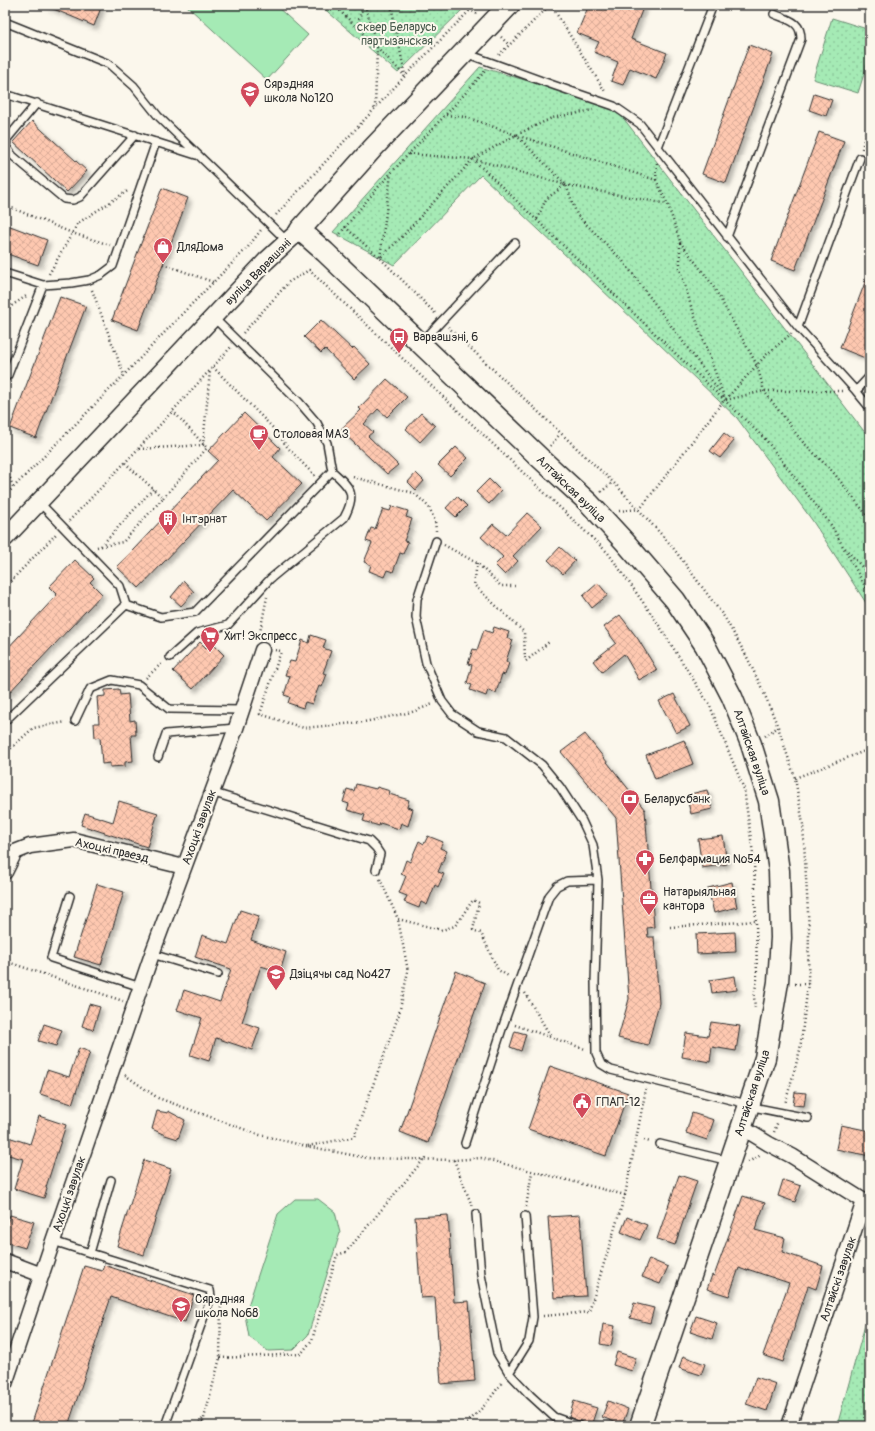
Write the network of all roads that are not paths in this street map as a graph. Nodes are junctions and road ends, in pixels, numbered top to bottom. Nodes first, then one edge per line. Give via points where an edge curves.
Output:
1 (509, 5) edge
2 (713, 5) edge
3 (774, 14) dead end
4 (5, 22) edge
5 (464, 52) junction
6 (5, 94) edge
7 (37, 103) junction
8 (135, 135) junction
9 (156, 142) junction
10 (658, 147) junction
11 (198, 156) junction
12 (860, 158) road end
13 (294, 236) junction
14 (727, 237) junction
15 (515, 243) dead end
16 (5, 273) edge
17 (43, 285) junction
18 (214, 318) junction
19 (798, 327) junction
20 (421, 343) junction
21 (870, 376) edge
22 (5, 378) edge
23 (856, 391) junction
24 (870, 408) edge
25 (332, 471) junction
26 (39, 502) junction
27 (5, 538) edge
28 (436, 541) road end
29 (126, 605) junction
30 (263, 646) road end
31 (170, 657) road end
32 (242, 710) junction
33 (5, 721) edge
34 (75, 721) road end
35 (236, 728) junction
36 (158, 758) dead end
37 (211, 792) junction
38 (184, 867) junction
39 (376, 870) road end
40 (5, 872) edge
41 (598, 880) junction
42 (70, 896) dead end
43 (152, 954) junction
44 (218, 974) dead end
45 (141, 987) junction
46 (748, 1106) junction
47 (808, 1118) dead end
48 (741, 1127) junction
49 (465, 1143) dead end
50 (660, 1144) dead end
51 (729, 1161) junction
52 (111, 1180) dead end
53 (476, 1214) road end
54 (525, 1216) road end
55 (53, 1241) junction
56 (90, 1254) junction
57 (5, 1261) edge
58 (42, 1274) junction
59 (509, 1373) junction
60 (5, 1384) edge
61 (165, 1426) edge
62 (579, 1426) edge
63 (640, 1426) edge
64 (789, 1426) edge

1 - 5 main road, вуліца Варвашэні
2 - 10 lane
3 - 14 lane via 798,24 801,39
4 - 11 lane via 109,64 134,86 158,116
5 - 10 lane via 614,106 640,124
5 - 13 main road, вуліца Варвашэні
6 - 7 lane
7 - 8 lane
7 - 8 lane via 7,139 6,147 13,156 64,199 73,200 80,197
8 - 9 lane
9 - 11 lane
9 - 17 lane via 113,266 89,280
10 - 14 lane
11 - 13 lane
12 - 19 lane
13 - 18 street, вуліца Варвашэні
13 - 20 main road, Алтайская вуліца via 325,252
14 - 19 lane
15 - 20 lane
16 - 17 lane
17 - 22 lane
18 - 25 lane via 317,423 327,443
18 - 26 street, вуліца Варвашэні
19 - 23 lane
20 - 46 main road, Алтайская вуліца via 625,542 675,600 705,645 732,697 751,744 769,802 779,871 781,938 778,982 765,1058
21 - 23 lane
23 - 24 lane
25 - 29 lane via 195,612 161,617
25 - 31 lane via 351,493 350,506 344,518 270,579 228,625 197,633
26 - 27 street, вуліца Варвашэні
26 - 29 lane via 120,586
28 - 41 lane via 417,599 416,617 426,663 442,701 452,714 478,731 506,737 542,765 560,787 594,845
29 - 33 lane
30 - 32 street, Ахоцкі завулак
32 - 34 lane via 169,710 139,685 112,680 90,689
32 - 35 street, Ахоцкі завулак
35 - 36 lane via 166,734
35 - 37 street, Ахоцкі завулак
37 - 38 street, Ахоцкі завулак
37 - 39 lane via 368,841 380,854
38 - 40 street, Ахоцкі праезд via 74,840 30,846 15,852
38 - 43 street, Ахоцкі завулак
41 - 46 lane via 596,1053 601,1064 611,1070
41 - 49 lane via 567,881 549,896
42 - 45 lane via 51,958
43 - 44 lane
43 - 45 street, Ахоцкі завулак
45 - 55 street, Ахоцкі завулак
46 - 47 lane
46 - 48 main road, Алтайская вуліца
48 - 51 main road, Алтайская вуліца
48 - 64 street, Алтайскі завулак via 864,1201
50 - 51 lane
51 - 63 main road, Алтайская вуліца
52 - 56 lane
53 - 59 lane via 481,1274 497,1353
54 - 59 lane via 533,1317 529,1340
55 - 56 lane
55 - 58 street, Ахоцкі завулак
56 - 61 lane via 210,1290 211,1296
57 - 58 street
58 - 60 street, Ахоцкі завулак
59 - 62 lane via 554,1417

